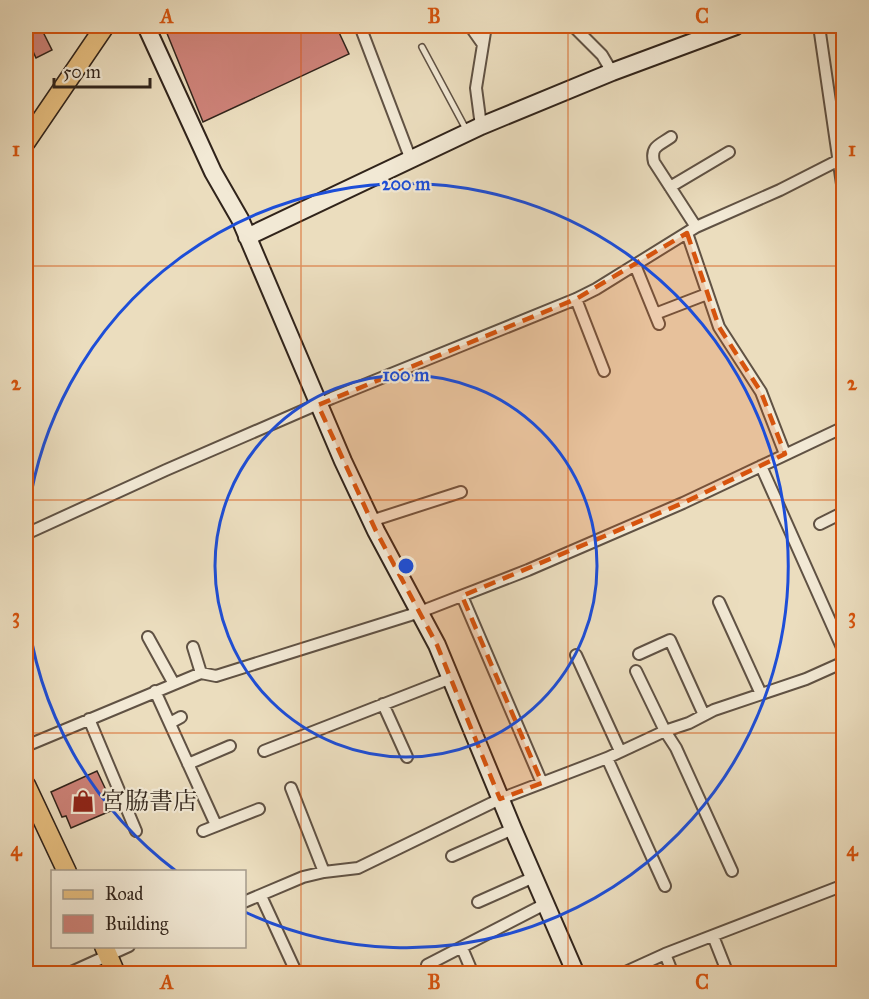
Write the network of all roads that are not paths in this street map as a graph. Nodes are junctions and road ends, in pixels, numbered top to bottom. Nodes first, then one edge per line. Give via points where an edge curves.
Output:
1 (105, 26) edge
2 (146, 26) edge
3 (360, 26) edge
4 (470, 26) edge
5 (486, 26) edge
6 (573, 26) edge
7 (736, 26) edge
8 (819, 26) edge
9 (482, 43) junction
10 (422, 47) dead end
11 (612, 72) junction
12 (475, 129) junction
13 (671, 137) dead end
14 (26, 142) edge
15 (729, 152) dead end
16 (411, 160) junction
17 (837, 161) junction
18 (670, 187) junction
19 (843, 198) edge
20 (692, 230) junction
21 (247, 237) junction
22 (635, 265) junction
23 (707, 294) junction
24 (576, 299) junction
25 (604, 372) dead end
26 (318, 405) junction
27 (843, 427) edge
28 (785, 454) junction
29 (761, 466) junction
30 (461, 492) dead end
31 (843, 512) edge
32 (372, 521) junction
33 (820, 524) dead end
34 (26, 534) edge
35 (462, 596) junction
36 (719, 602) dead end
37 (420, 612) junction
38 (148, 637) dead end
39 (194, 647) dead end
40 (843, 652) edge
41 (576, 654) dead end
42 (639, 654) dead end
43 (843, 662) edge
44 (636, 671) dead end
45 (201, 673) junction
46 (451, 678) junction
47 (174, 684) junction
48 (155, 692) junction
49 (761, 694) junction
50 (383, 704) junction
51 (704, 715) junction
52 (181, 717) dead end
53 (88, 719) junction
54 (170, 723) junction
55 (665, 731) junction
56 (26, 746) edge
57 (230, 746) dead end
58 (264, 751) dead end
59 (620, 751) junction
60 (407, 757) dead end
61 (607, 758) junction
62 (188, 764) junction
63 (542, 783) junction
64 (291, 788) dead end
65 (27, 795) edge
66 (500, 799) junction
67 (258, 809) dead end
68 (216, 825) junction
69 (513, 829) junction
70 (136, 831) dead end
71 (203, 831) dead end
72 (452, 856) dead end
73 (66, 870) edge
74 (732, 871) dead end
75 (324, 872) junction
76 (534, 877) junction
77 (843, 885) edge
78 (665, 886) dead end
79 (261, 896) junction
80 (246, 901) edge
81 (478, 902) dead end
82 (546, 904) junction
83 (713, 936) junction
84 (462, 948) junction
85 (106, 950) edge
86 (664, 954) junction
87 (427, 965) dead end
88 (67, 974) edge
89 (117, 974) edge
90 (297, 974) edge
91 (472, 974) edge
92 (576, 974) edge
93 (621, 974) edge
94 (673, 974) edge
95 (728, 974) edge

1 - 14 main road
2 - 21 street
3 - 16 street
4 - 9 street
5 - 9 street
6 - 11 street via 602,55
7 - 11 street
8 - 17 street
9 - 12 street
10 - 12 lane
11 - 12 street
12 - 16 street
13 - 18 street via 652,154
15 - 18 street
16 - 21 street
17 - 19 street
17 - 20 street
18 - 20 street
20 - 22 street
20 - 23 street
21 - 26 street
22 - 23 street via 657,319
22 - 24 street
23 - 28 street via 719,327 761,392
24 - 25 street
24 - 26 street
26 - 32 street
26 - 34 street
27 - 28 street
28 - 29 street
29 - 35 street via 683,504
29 - 40 street
30 - 32 street
31 - 33 street
32 - 37 street
35 - 37 street
35 - 63 street
36 - 49 street
37 - 45 street via 216,676
37 - 46 street
38 - 47 street
39 - 45 street
41 - 59 street
42 - 51 street via 670,640
43 - 49 street
44 - 55 street
45 - 47 street
46 - 50 street
46 - 66 street
47 - 48 street
48 - 53 street
48 - 54 street
49 - 51 street
50 - 58 street
50 - 60 street
51 - 55 street
52 - 54 street
53 - 56 street
53 - 70 street
54 - 62 street
55 - 59 street
55 - 74 street
57 - 62 street
59 - 61 street
61 - 63 street
61 - 78 street
62 - 68 street
63 - 66 street
64 - 75 street
65 - 73 main road
66 - 69 street
66 - 75 street via 358,868
67 - 68 street
68 - 71 street
69 - 72 street
69 - 76 street
75 - 79 street
76 - 81 street
76 - 82 street
77 - 83 street
79 - 80 street
79 - 90 street
82 - 84 street
82 - 92 street
83 - 86 street
83 - 95 street
84 - 87 street
84 - 91 street
85 - 88 street
85 - 89 main road
86 - 93 street
86 - 94 street

